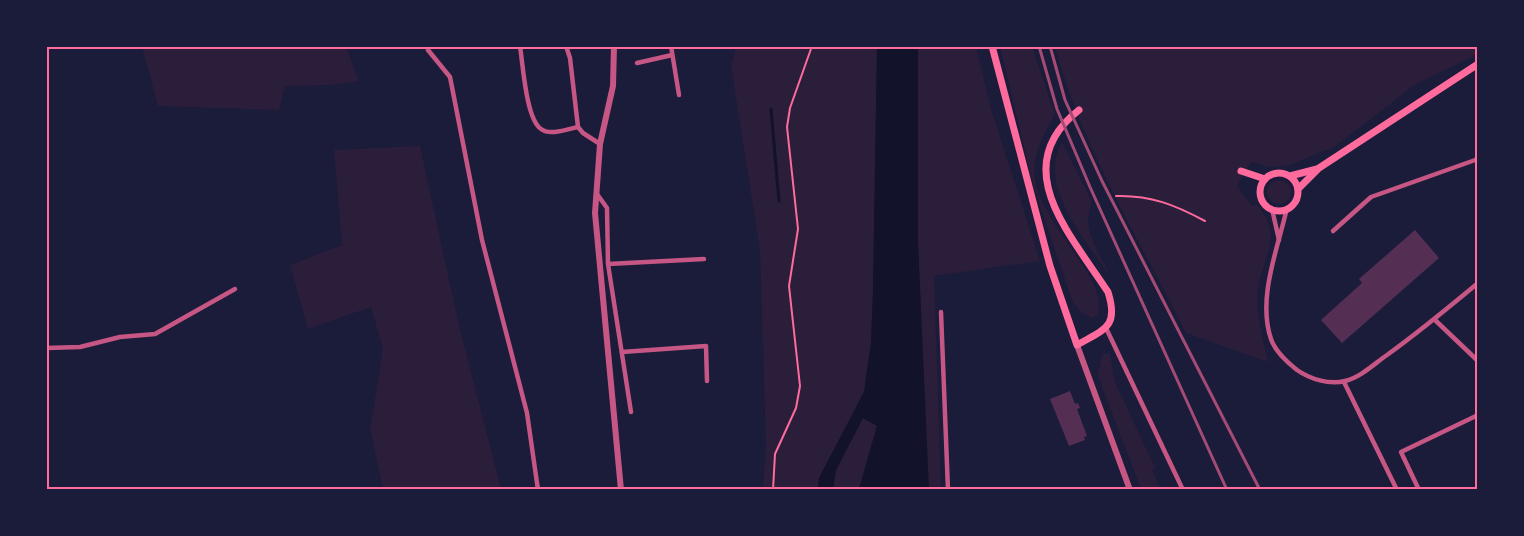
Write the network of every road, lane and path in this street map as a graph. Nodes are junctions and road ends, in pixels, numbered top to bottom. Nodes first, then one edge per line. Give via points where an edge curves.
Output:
1 (520, 46) edge
2 (566, 46) edge
3 (614, 46) edge
4 (671, 46) edge
5 (812, 46) edge
6 (992, 46) edge
7 (428, 50) dead end
8 (672, 55) junction
9 (637, 63) dead end
10 (1478, 64) edge
11 (679, 95) dead end
12 (1079, 110) dead end
13 (578, 127) junction
14 (600, 144) junction
15 (1478, 159) edge
16 (1319, 168) junction
17 (1290, 176) junction
18 (1265, 179) junction
19 (1261, 187) junction
20 (1298, 189) junction
21 (597, 194) junction
22 (1116, 196) dead end
23 (1287, 208) junction
24 (1272, 209) junction
25 (1205, 221) dead end
26 (1333, 231) dead end
27 (1279, 243) junction
28 (704, 259) dead end
29 (608, 264) junction
30 (1478, 283) edge
31 (235, 289) dead end
32 (940, 312) dead end
33 (1435, 320) junction
34 (1106, 328) junction
35 (1077, 345) junction
36 (46, 348) edge
37 (622, 352) junction
38 (1478, 361) edge
39 (707, 381) dead end
40 (1344, 382) junction
41 (631, 412) dead end
42 (1478, 415) edge
43 (105, 489) edge
44 (112, 489) edge
45 (538, 489) edge
46 (621, 489) edge
47 (773, 489) edge
48 (948, 489) edge
49 (1130, 489) edge
50 (1183, 489) edge
51 (1397, 489) edge
52 (1419, 489) edge

1 - 13 street via 533,120 541,130 552,132
2 - 13 street
3 - 14 street via 613,86
4 - 8 street
5 - 47 path via 790,108 788,127 798,229 789,286 800,386 796,408 775,454
6 - 35 main road via 1050,266
7 - 45 street via 450,77 482,240 527,413
8 - 9 street
8 - 11 street
10 - 16 main road
12 - 34 main road via 1064,121 1054,136 1046,159 1046,180 1052,206 1108,292 1113,307 1111,323
13 - 14 street
14 - 21 street
15 - 26 street via 1371,196
16 - 17 main road
16 - 20 main road
17 - 18 main road via 1277,173
17 - 20 main road
18 - 19 main road
18 - 19 main road via 1244,173
19 - 24 main road via 1261,198
20 - 23 main road via 1296,200
21 - 29 street via 607,208
21 - 46 street via 595,213
22 - 25 path via 1139,195 1171,203
23 - 24 main road
23 - 27 street
24 - 27 street
27 - 40 street via 1266,312 1271,340 1284,360 1303,374 1321,381
28 - 29 street
29 - 37 street
30 - 33 street
31 - 36 street via 155,334 80,347
32 - 48 street
33 - 38 street
33 - 40 street
34 - 35 main road
34 - 50 street
35 - 49 street
37 - 39 street via 706,345
37 - 41 street
40 - 51 street
42 - 52 street via 1401,452
43 - 44 street

